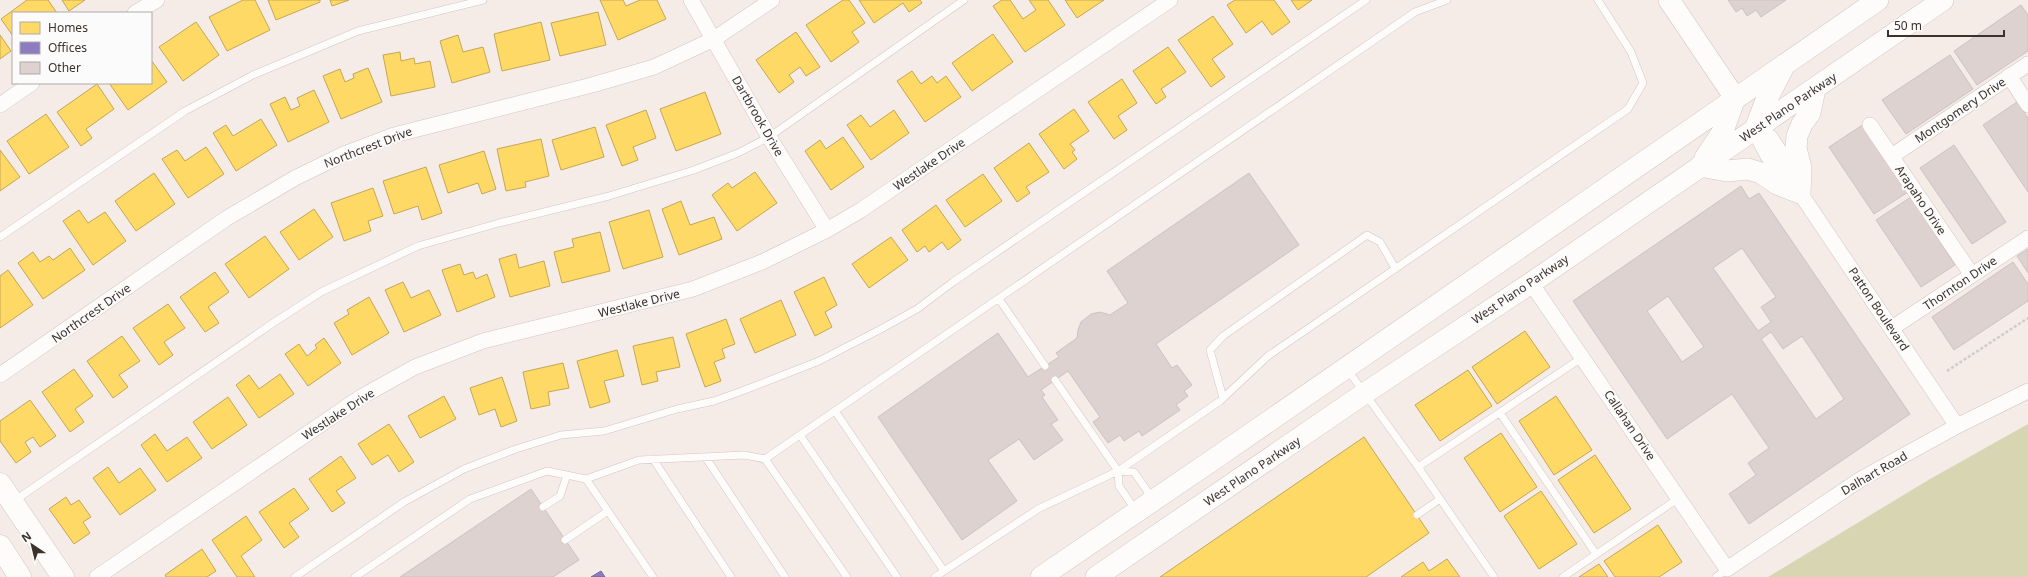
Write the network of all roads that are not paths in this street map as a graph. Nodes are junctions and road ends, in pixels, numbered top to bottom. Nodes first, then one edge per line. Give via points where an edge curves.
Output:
1 (157, 0) edge
2 (483, 0) edge
3 (691, 0) edge
4 (772, 0) edge
5 (964, 0) edge
6 (1170, 0) edge
7 (1366, 0) edge
8 (1447, 0) edge
9 (1598, 0) edge
10 (1669, 0) edge
11 (1878, 0) edge
12 (1943, 0) edge
13 (136, 12) edge
14 (714, 38) junction
15 (1786, 63) junction
16 (2028, 64) edge
17 (2009, 76) junction
18 (31, 84) edge
19 (1815, 89) junction
20 (1735, 98) junction
21 (1766, 103) junction
22 (0, 105) edge
23 (1789, 106) junction
24 (2028, 106) edge
25 (1704, 119) junction
26 (1728, 121) junction
27 (1870, 124) dead end
28 (1756, 129) junction
29 (769, 137) junction
30 (1892, 156) junction
31 (1700, 166) junction
32 (1800, 193) junction
33 (827, 230) junction
34 (0, 237) edge
35 (2028, 238) edge
36 (1395, 268) junction
37 (1972, 275) junction
38 (1531, 283) junction
39 (999, 299) junction
40 (1892, 328) junction
41 (1583, 357) junction
42 (1046, 366) dead end
43 (1346, 367) junction
44 (0, 376) edge
45 (1055, 380) dead end
46 (2028, 391) edge
47 (1365, 393) junction
48 (1223, 398) junction
49 (835, 411) junction
50 (1500, 414) junction
51 (1957, 426) junction
52 (800, 435) junction
53 (706, 458) junction
54 (653, 459) junction
55 (765, 459) junction
56 (1418, 467) junction
57 (1118, 471) junction
58 (567, 475) junction
59 (586, 479) junction
60 (0, 484) edge
61 (1679, 498) junction
62 (1440, 499) junction
63 (12, 502) junction
64 (1145, 505) junction
65 (543, 507) dead end
66 (608, 511) junction
67 (1417, 515) dead end
68 (1168, 528) junction
69 (565, 540) dead end
70 (0, 546) edge
71 (1596, 554) junction
72 (944, 571) junction
73 (1721, 573) edge
74 (20, 577) edge
75 (63, 577) edge
76 (97, 577) edge
77 (295, 577) edge
78 (355, 577) edge
79 (653, 577) edge
80 (731, 577) edge
81 (785, 577) edge
82 (847, 577) edge
83 (897, 577) edge
84 (935, 577) edge
85 (1041, 577) edge
86 (1096, 577) edge
87 (1494, 577) edge
88 (1563, 577) edge

1 - 13 street
2 - 34 lane via 358,31 253,75 185,111
3 - 14 street, Dartbrook Drive
4 - 14 street, Northcrest Drive
5 - 29 lane
6 - 33 street, Westlake Drive via 862,210
7 - 77 lane via 917,309 881,330 819,361 714,401 676,409 604,431 561,435 464,469 404,502
8 - 39 lane via 1415,12
9 - 36 lane via 1632,52 1643,83 1628,109
10 - 20 main road
11 - 15 main road
12 - 19 main road, West Plano Parkway
14 - 29 street, Dartbrook Drive
14 - 44 street, Northcrest Drive via 654,67 394,135 330,161 227,218
15 - 20 main road
15 - 21 main road
16 - 17 street, Montgomery Drive
17 - 24 street
17 - 30 street, Montgomery Drive
18 - 22 street
19 - 23 main road, West Plano Parkway
19 - 32 main road via 1810,113 1797,136 1796,148 1801,168
20 - 21 main road
20 - 25 main road
20 - 26 main road
21 - 23 main road
21 - 28 main road
23 - 28 main road, West Plano Parkway
25 - 26 main road
25 - 43 main road
26 - 28 main road
26 - 31 main road
27 - 30 street, Arapaho Drive
28 - 31 main road, West Plano Parkway
28 - 32 street, Patton Boulevard via 1760,143 1784,179
29 - 33 street, Dartbrook Drive
29 - 63 lane via 738,153 694,170 609,196 418,246 322,292
30 - 37 street, Arapaho Drive
31 - 32 main road via 1727,171 1748,169
31 - 38 main road, West Plano Parkway
32 - 40 street, Patton Boulevard
33 - 76 street, Westlake Drive via 762,262 693,289 483,341 414,367 361,397
35 - 37 street, Thornton Drive
36 - 48 lane via 1268,356
36 - 48 lane via 1380,242 1367,235 1223,336 1210,350
37 - 40 street, Thornton Drive
38 - 41 street, Callahan Drive
38 - 47 main road, West Plano Parkway
39 - 42 lane
39 - 49 lane
40 - 51 street, Patton Boulevard
41 - 50 lane
41 - 61 street, Callahan Drive
43 - 47 lane
43 - 64 main road
45 - 57 lane
46 - 51 street, Dalhart Road
47 - 56 lane
47 - 68 main road, West Plano Parkway
48 - 57 lane
49 - 52 lane
49 - 72 lane
50 - 56 lane
50 - 71 lane
51 - 73 street, Dalhart Road via 1861,479
52 - 55 lane
52 - 83 lane
53 - 54 lane
53 - 55 lane via 744,455
53 - 81 lane
54 - 59 lane via 639,460
54 - 80 lane
55 - 82 lane
56 - 62 lane
57 - 64 lane via 1119,486 1132,505
57 - 64 lane via 1134,472 1148,492
57 - 72 lane via 1038,509
58 - 59 lane
58 - 65 lane via 560,496
58 - 78 lane via 547,471 470,499
59 - 66 lane
60 - 63 main road
61 - 71 lane
61 - 73 street, Callahan Drive
62 - 67 lane
62 - 87 lane
63 - 75 main road
64 - 68 main road
64 - 85 main road
66 - 69 lane
66 - 79 lane
68 - 86 main road, West Plano Parkway
70 - 74 main road
71 - 88 lane
72 - 84 lane

